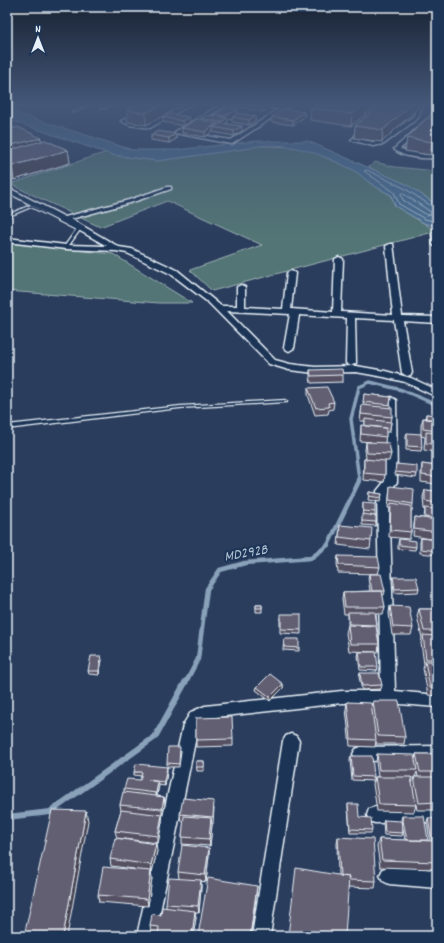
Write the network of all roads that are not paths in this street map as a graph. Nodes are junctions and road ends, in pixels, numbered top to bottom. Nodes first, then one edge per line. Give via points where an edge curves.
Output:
1 (398, 148) edge
2 (437, 156) edge
3 (169, 188) dead end
4 (7, 189) edge
5 (45, 211) junction
6 (7, 216) edge
7 (64, 219) junction
8 (437, 236) edge
9 (7, 240) edge
10 (437, 245) edge
11 (390, 246) dead end
12 (66, 247) junction
13 (117, 249) junction
14 (339, 259) dead end
15 (291, 273) dead end
16 (241, 287) dead end
17 (219, 308) junction
18 (241, 309) junction
19 (291, 312) junction
20 (337, 315) junction
21 (351, 316) junction
22 (398, 318) junction
23 (437, 320) edge
24 (289, 348) dead end
25 (350, 363) dead end
26 (407, 373) dead end
27 (437, 394) edge
28 (391, 400) edge
29 (285, 401) dead end
30 (7, 427) edge
31 (388, 697) junction
32 (437, 701) edge
33 (291, 741) dead end
34 (437, 753) edge
35 (361, 754) edge
36 (437, 814) edge
37 (375, 815) dead end
38 (389, 875) dead end
39 (437, 879) edge
40 (146, 936) edge
41 (261, 936) edge

1 - 2 street via 400,152 426,157
3 - 7 street
4 - 5 street
5 - 6 lane via 31,206
5 - 7 street
5 - 12 lane via 78,230
7 - 13 street
8 - 10 street via 435,235
9 - 12 street
11 - 22 street
12 - 13 street
13 - 17 street via 129,250 174,272
14 - 20 street
15 - 19 street
16 - 18 street
17 - 18 street
17 - 27 street via 272,362 315,370 356,369 385,374 408,380
18 - 19 street
19 - 20 street
19 - 24 street
20 - 21 street
21 - 22 street
21 - 25 street
22 - 23 street
22 - 26 street
28 - 31 street via 391,482 383,491
29 - 30 lane via 180,407
31 - 32 street
31 - 40 street via 327,699 205,712 196,717 191,725
33 - 41 street
34 - 35 street
36 - 37 street
38 - 39 street

